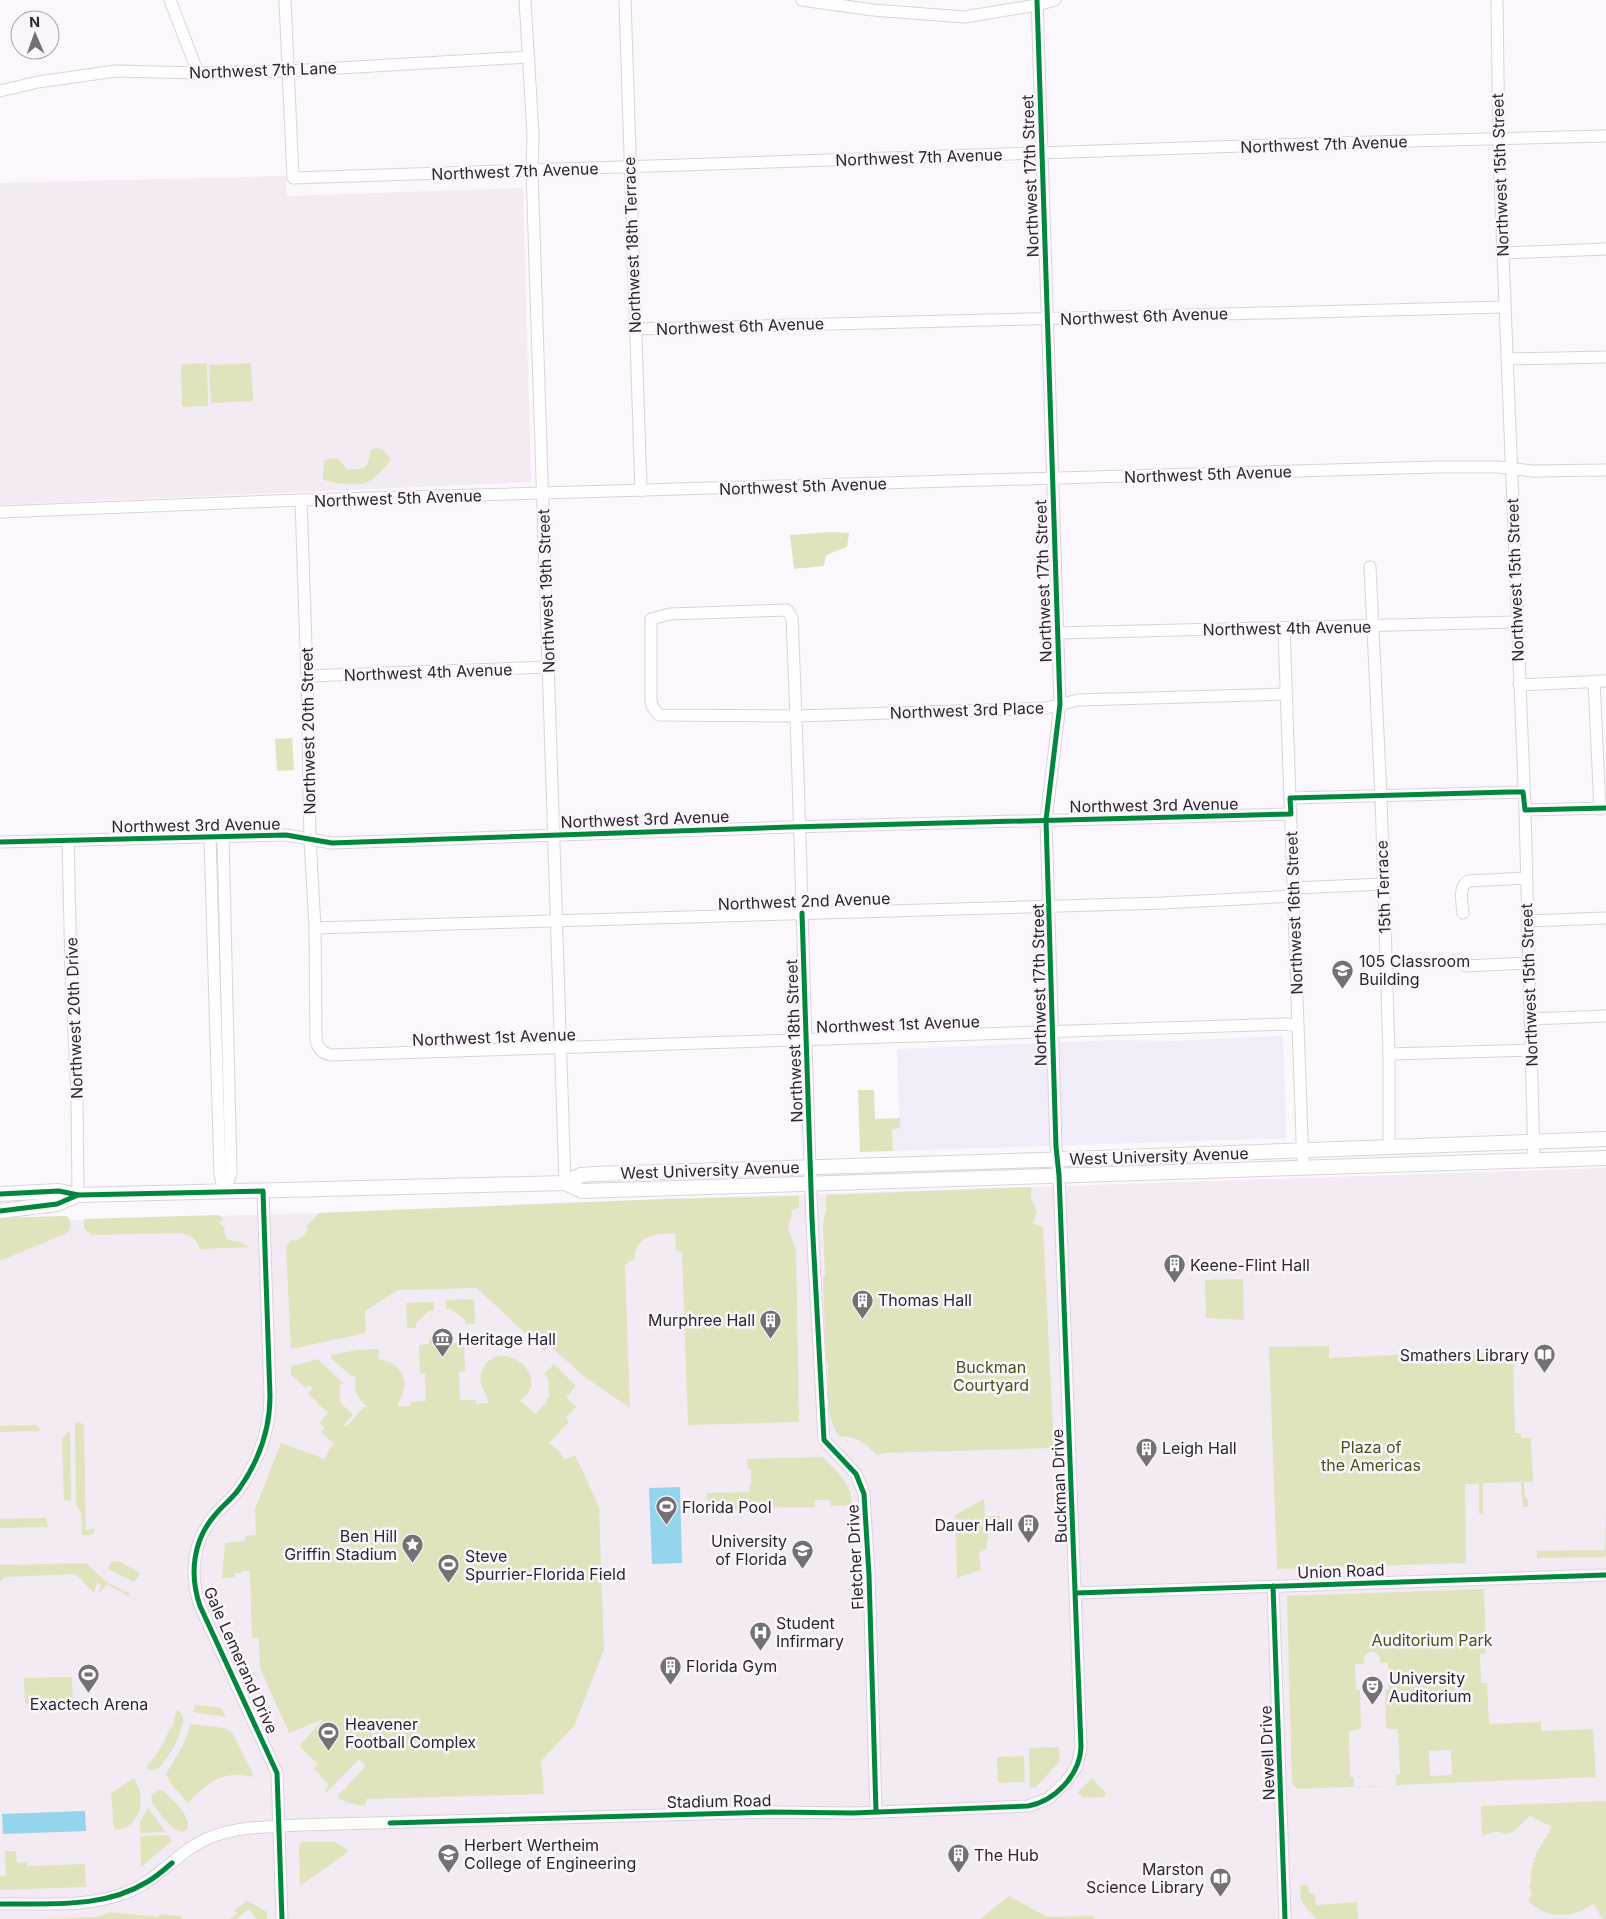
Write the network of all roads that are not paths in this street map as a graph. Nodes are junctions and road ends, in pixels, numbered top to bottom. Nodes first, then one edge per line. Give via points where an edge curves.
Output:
1 (170, 0) edge
2 (285, 0) edge
3 (525, 0) edge
4 (625, 0) edge
5 (802, 0) edge
6 (1055, 0) edge
7 (1497, 0) edge
8 (1037, 2) edge
9 (528, 57) junction
10 (288, 71) junction
11 (198, 73) junction
12 (0, 91) edge
13 (1606, 136) edge
14 (1498, 140) junction
15 (1042, 154) junction
16 (629, 167) junction
17 (532, 171) junction
18 (1606, 249) edge
19 (1502, 253) junction
20 (1504, 307) junction
21 (1046, 319) junction
22 (634, 329) junction
23 (1606, 357) edge
24 (1507, 359) junction
25 (1512, 469) junction
26 (1606, 470) edge
27 (1052, 479) junction
28 (641, 491) junction
29 (543, 493) junction
30 (301, 500) junction
31 (0, 512) edge
32 (1370, 567) dead end
33 (788, 610) joint
34 (1516, 622) junction
35 (1372, 627) junction
36 (1284, 628) junction
37 (1057, 633) junction
38 (549, 667) junction
39 (307, 676) junction
40 (1594, 681) junction
41 (1606, 681) edge
42 (1519, 685) junction
43 (1286, 694) junction
44 (1060, 704) junction
45 (796, 716) junction
46 (1523, 792) junction
47 (1381, 796) junction
48 (1290, 798) junction
49 (1603, 808) edge
50 (1525, 810) junction
51 (1291, 814) junction
52 (1046, 820) junction
53 (800, 827) junction
54 (554, 834) junction
55 (223, 836) junction
56 (210, 837) junction
57 (310, 839) junction
58 (68, 840) junction
59 (0, 842) edge
60 (1526, 878) junction
61 (1383, 884) junction
62 (1294, 892) junction
63 (1050, 906) junction
64 (802, 913) junction
65 (1462, 913) dead end
66 (1606, 918) edge
67 (1527, 921) junction
68 (557, 922) junction
69 (212, 923) junction
70 (225, 923) junction
71 (315, 928) junction
72 (1528, 963) junction
73 (1466, 966) dead end
74 (228, 1008) junction
75 (215, 1009) junction
76 (1606, 1016) edge
77 (1530, 1019) junction
78 (1297, 1026) junction
79 (1052, 1032) junction
80 (806, 1040) junction
81 (561, 1047) junction
82 (1531, 1050) junction
83 (322, 1051) joint
84 (1389, 1054) junction
85 (1606, 1139) edge
86 (1534, 1141) junction
87 (1389, 1147) junction
88 (1302, 1150) junction
89 (1606, 1158) edge
90 (1057, 1160) junction
91 (1534, 1160) junction
92 (811, 1167) junction
93 (1303, 1167) junction
94 (1059, 1175) junction
95 (811, 1182) junction
96 (565, 1183) junction
97 (263, 1191) junction
98 (224, 1192) junction
99 (0, 1194) edge
100 (78, 1195) junction
101 (0, 1210) edge
102 (1606, 1575) edge
103 (1273, 1586) junction
104 (1076, 1593) junction
105 (1048, 1799) joint
106 (876, 1811) junction
107 (279, 1826) junction
108 (0, 1904) edge
109 (282, 1919) edge
110 (1285, 1919) edge

1 - 11 street
2 - 10 street
3 - 9 street, Northwest 19th Street
4 - 16 street, Northwest 18th Terrace
5 - 8 street via 873,10 964,17
6 - 8 street
7 - 14 street, Northwest 15th Street
8 - 15 street, Northwest 17th Street
9 - 10 street, Northwest 7th Lane
9 - 17 street, Northwest 19th Street
10 - 11 street, Northwest 7th Lane
10 - 17 street, Northwest 7th Avenue via 293,178
11 - 12 street, Northwest 7th Lane via 116,71
13 - 14 street, Northwest 7th Avenue
14 - 15 street, Northwest 7th Avenue
14 - 19 street, Northwest 15th Street
15 - 16 street, Northwest 7th Avenue
15 - 21 street, Northwest 17th Street
16 - 17 street, Northwest 7th Avenue
16 - 22 street, Northwest 18th Terrace
17 - 29 street, Northwest 19th Street
18 - 19 street
19 - 20 street, Northwest 15th Street
20 - 21 street, Northwest 6th Avenue
20 - 24 street, Northwest 15th Street
21 - 22 street, Northwest 6th Avenue
21 - 27 street, Northwest 17th Street
22 - 28 street, Northwest 18th Terrace
23 - 24 street
24 - 25 street, Northwest 15th Street
25 - 26 street, Northwest 5th Avenue via 1533,472
25 - 27 street, Northwest 5th Avenue via 1434,467
25 - 34 street, Northwest 15th Street
27 - 28 street, Northwest 5th Avenue
27 - 37 street, Northwest 17th Street
28 - 29 street, Northwest 5th Avenue
29 - 30 street, Northwest 5th Avenue
29 - 38 street, Northwest 19th Street
30 - 31 street, Northwest 5th Avenue
30 - 39 street, Northwest 20th Street
32 - 35 street, 15th Terrace
33 - 45 street, Northwest 18th Street via 792,618
33 - 45 street, Northwest 3rd Place via 670,614 651,619 652,706 658,715
34 - 35 street, Northwest 4th Avenue
34 - 42 street, Northwest 15th Street
35 - 36 street, Northwest 4th Avenue
35 - 47 street, 15th Terrace
36 - 37 street, Northwest 4th Avenue
36 - 43 street, Northwest 16th Street
37 - 44 street, Northwest 17th Street
38 - 39 street, Northwest 4th Avenue
38 - 54 street, Northwest 19th Street
39 - 57 street, Northwest 20th Street
40 - 41 street
40 - 42 street
40 - 49 street
42 - 46 street, Northwest 15th Street
43 - 44 street, Northwest 3rd Place via 1078,700
43 - 48 street, Northwest 16th Street
44 - 45 street, Northwest 3rd Place via 1046,708
44 - 52 street, Northwest 17th Street
45 - 53 street, Northwest 18th Street
46 - 47 street
46 - 50 street, Northwest 15th Street
47 - 48 street
47 - 61 street, 15th Terrace
48 - 51 street, Northwest 16th Street
49 - 50 street
50 - 60 street, Northwest 15th Street
51 - 52 street, Northwest 3rd Avenue
51 - 62 street, Northwest 16th Street
52 - 53 street, Northwest 3rd Avenue
52 - 63 street, Northwest 17th Street
53 - 54 street, Northwest 3rd Avenue
53 - 64 street, Northwest 18th Street
54 - 57 street, Northwest 3rd Avenue via 332,843
54 - 68 street, Northwest 19th Street
55 - 56 street, Northwest 3rd Avenue
55 - 57 street, Northwest 3rd Avenue via 286,835
55 - 70 street
56 - 58 street, Northwest 3rd Avenue
56 - 69 street
57 - 71 street, Northwest 20th Street
58 - 59 street, Northwest 3rd Avenue
58 - 100 street, Northwest 20th Drive
60 - 65 street via 1465,882 1462,886
60 - 67 street, Northwest 15th Street
61 - 62 street, Northwest 2nd Avenue
61 - 84 street, 15th Terrace
62 - 63 street, Northwest 2nd Avenue
62 - 78 street, Northwest 16th Street
63 - 64 street, Northwest 2nd Avenue
63 - 79 street, Northwest 17th Street
64 - 68 street, Northwest 2nd Avenue
64 - 80 street, Northwest 18th Street
66 - 67 street
67 - 72 street, Northwest 15th Street
68 - 71 street, Northwest 2nd Avenue
68 - 81 street, Northwest 19th Street
69 - 70 street
69 - 75 street
70 - 74 street
71 - 83 street, Northwest 20th Street via 316,1039
72 - 73 street
72 - 77 street, Northwest 15th Street
74 - 75 street
74 - 98 street via 231,1173
75 - 98 street via 220,1174
76 - 77 street
77 - 82 street, Northwest 15th Street
78 - 79 street, Northwest 1st Avenue
78 - 88 street, Northwest 16th Street
79 - 80 street, Northwest 1st Avenue
79 - 90 street, Northwest 17th Street
80 - 81 street, Northwest 1st Avenue
80 - 92 street, Northwest 18th Street
81 - 83 street, Northwest 1st Avenue via 331,1055
81 - 96 street, Northwest 19th Street
82 - 84 street
82 - 86 street, Northwest 15th Street
84 - 87 street, 15th Terrace
85 - 86 main road, West University Avenue
86 - 87 main road, West University Avenue
86 - 91 street, Northwest 15th Street
87 - 88 main road, West University Avenue
88 - 90 main road, West University Avenue
88 - 93 street, Northwest 16th Street
89 - 91 main road, West University Avenue
90 - 92 main road, West University Avenue
90 - 94 street, Buckman Drive
91 - 93 main road, West University Avenue
92 - 95 street, Fletcher Drive
92 - 96 main road, West University Avenue via 581,1174
93 - 94 main road, West University Avenue
94 - 95 main road, West University Avenue
94 - 104 street, Buckman Drive
95 - 96 main road, West University Avenue via 582,1191
95 - 106 street, Fletcher Drive via 824,1440 856,1474 864,1494
96 - 97 main road, West University Avenue
97 - 98 main road, West University Avenue
97 - 107 street, Gale Lemerand Drive via 270,1396 268,1427 250,1472 204,1531 197,1547 194,1578 200,1606 276,1769
98 - 100 main road, West University Avenue
99 - 100 main road, West University Avenue via 59,1191
100 - 101 main road, West University Avenue via 57,1204
102 - 103 street, Union Road
103 - 104 street, Union Road
103 - 110 street, Newell Drive
104 - 105 street, Buckman Drive via 1081,1754 1074,1772
105 - 106 street, Stadium Road via 1028,1806
106 - 107 street, Stadium Road
107 - 108 street, Stadium Road via 230,1830 213,1836 185,1852 148,1882 107,1899
107 - 109 street, Gale Lemerand Drive

